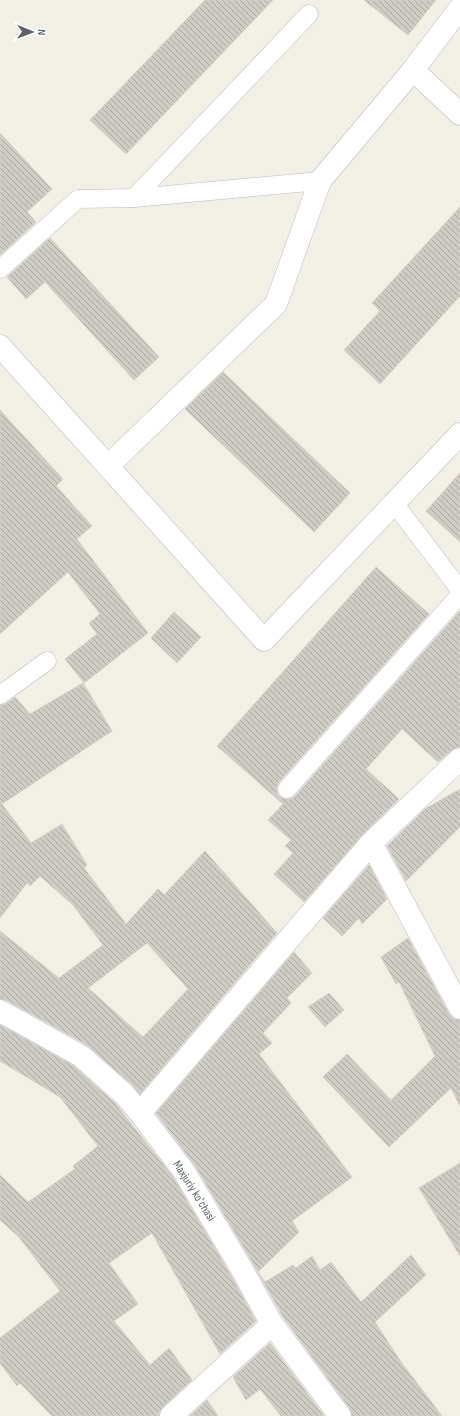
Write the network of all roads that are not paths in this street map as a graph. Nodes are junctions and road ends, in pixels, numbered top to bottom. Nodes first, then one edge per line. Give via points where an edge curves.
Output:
1 (460, 8) edge
2 (309, 14) dead end
3 (413, 70) junction
4 (460, 114) edge
5 (320, 181) junction
6 (134, 198) junction
7 (0, 269) edge
8 (0, 346) edge
9 (460, 434) edge
10 (108, 466) junction
11 (394, 503) junction
12 (460, 590) edge
13 (460, 595) edge
14 (46, 661) dead end
15 (0, 695) edge
16 (460, 759) edge
17 (287, 789) dead end
18 (371, 843) junction
19 (460, 1008) edge
20 (0, 1011) edge
21 (140, 1113) junction
22 (272, 1324) junction
23 (171, 1416) edge
24 (340, 1416) edge

1 - 3 street
2 - 6 lane
3 - 4 street
3 - 5 street
5 - 6 lane
5 - 10 street via 276,304
6 - 7 lane via 78,199
8 - 10 street
9 - 11 street
10 - 11 street via 264,640
11 - 12 lane
13 - 17 lane
14 - 15 lane
16 - 18 street
18 - 19 street
18 - 21 street
20 - 21 street, Maxjuriy koʻchasi via 81,1056 124,1094
21 - 22 street, Maxjuriy koʻchasi via 182,1170
22 - 23 street
22 - 24 street, Maxjuriy koʻchasi

